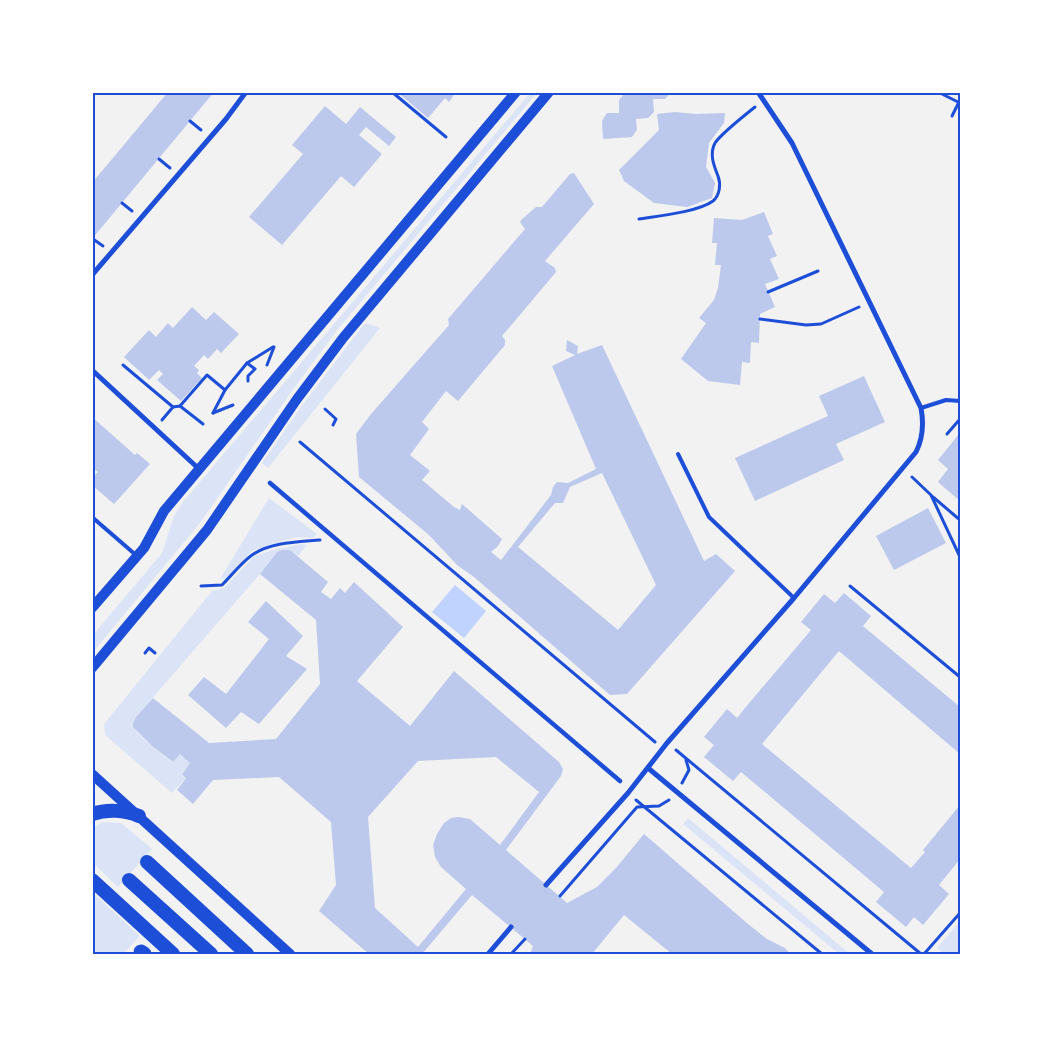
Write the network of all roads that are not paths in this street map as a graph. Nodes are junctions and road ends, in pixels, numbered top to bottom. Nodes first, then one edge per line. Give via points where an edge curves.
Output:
1 (246, 92) edge
2 (516, 92) edge
3 (549, 92) edge
4 (758, 92) edge
5 (92, 275) edge
6 (92, 370) edge
7 (960, 401) edge
8 (921, 408) junction
9 (678, 454) dead end
10 (199, 468) junction
11 (270, 483) dead end
12 (92, 517) edge
13 (137, 556) junction
14 (794, 598) junction
15 (92, 608) edge
16 (92, 668) edge
17 (648, 768) junction
18 (92, 774) edge
19 (620, 781) dead end
20 (92, 814) edge
21 (139, 816) junction
22 (147, 862) dead end
23 (92, 880) edge
24 (129, 880) dead end
25 (546, 885) dead end
26 (511, 927) dead end
27 (173, 954) edge
28 (211, 954) edge
29 (247, 954) edge
30 (290, 954) edge
31 (488, 954) edge
32 (872, 954) edge

1 - 5 street
2 - 10 main road
3 - 16 main road via 342,338 208,530
4 - 8 street via 792,143
6 - 10 street
7 - 8 lane via 946,400
8 - 14 street via 921,443 916,452
9 - 14 lane via 709,517
10 - 13 main road via 164,511
11 - 19 street
12 - 13 lane
13 - 15 main road
14 - 17 street
17 - 25 street
17 - 32 street
18 - 21 main road
20 - 21 highway via 114,811
21 - 30 main road
22 - 29 highway
23 - 27 highway
24 - 28 highway
26 - 31 street

